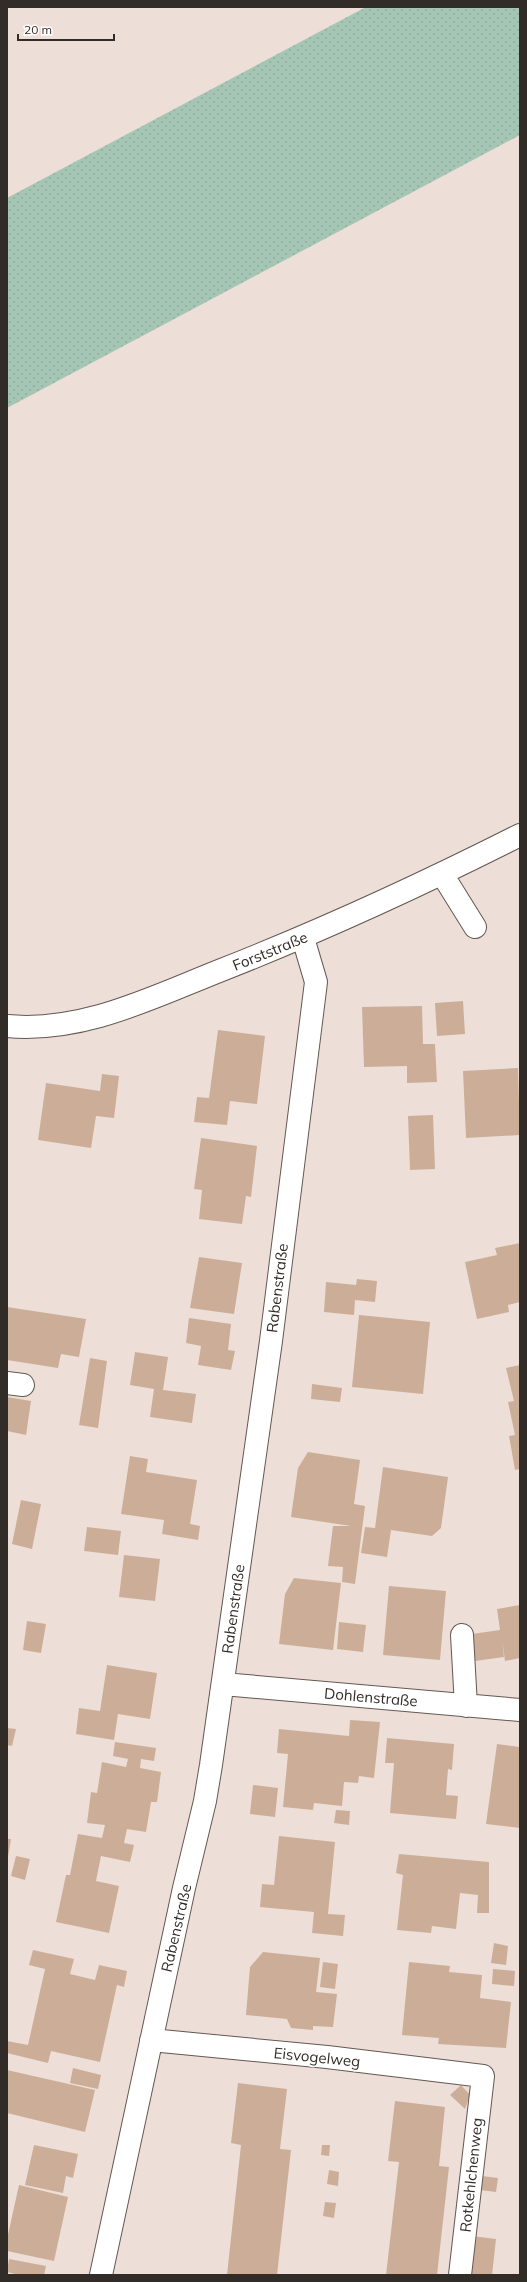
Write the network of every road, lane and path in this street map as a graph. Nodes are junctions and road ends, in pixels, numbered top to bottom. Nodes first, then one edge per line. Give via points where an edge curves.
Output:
1 (520, 835) edge
2 (442, 874) junction
3 (475, 927) dead end
4 (304, 938) junction
5 (7, 1026) edge
6 (462, 1635) dead end
7 (223, 1684) junction
8 (466, 1706) junction
9 (520, 1710) edge
10 (151, 2040) junction
11 (483, 2076) joint
12 (102, 2275) edge
13 (460, 2275) edge

1 - 2 street, Forststraße
2 - 3 street
2 - 4 street, Forststraße
4 - 5 street, Forststraße via 91,1020 23,1027
4 - 7 street, Rabenstraße via 316,982 271,1340
6 - 8 street
7 - 8 street, Dohlenstraße
7 - 10 street, Rabenstraße via 206,1800
8 - 9 street, Dohlenstraße
10 - 11 street, Eisvogelweg
10 - 12 street, Rabenstraße
11 - 13 street, Rotkehlchenweg

